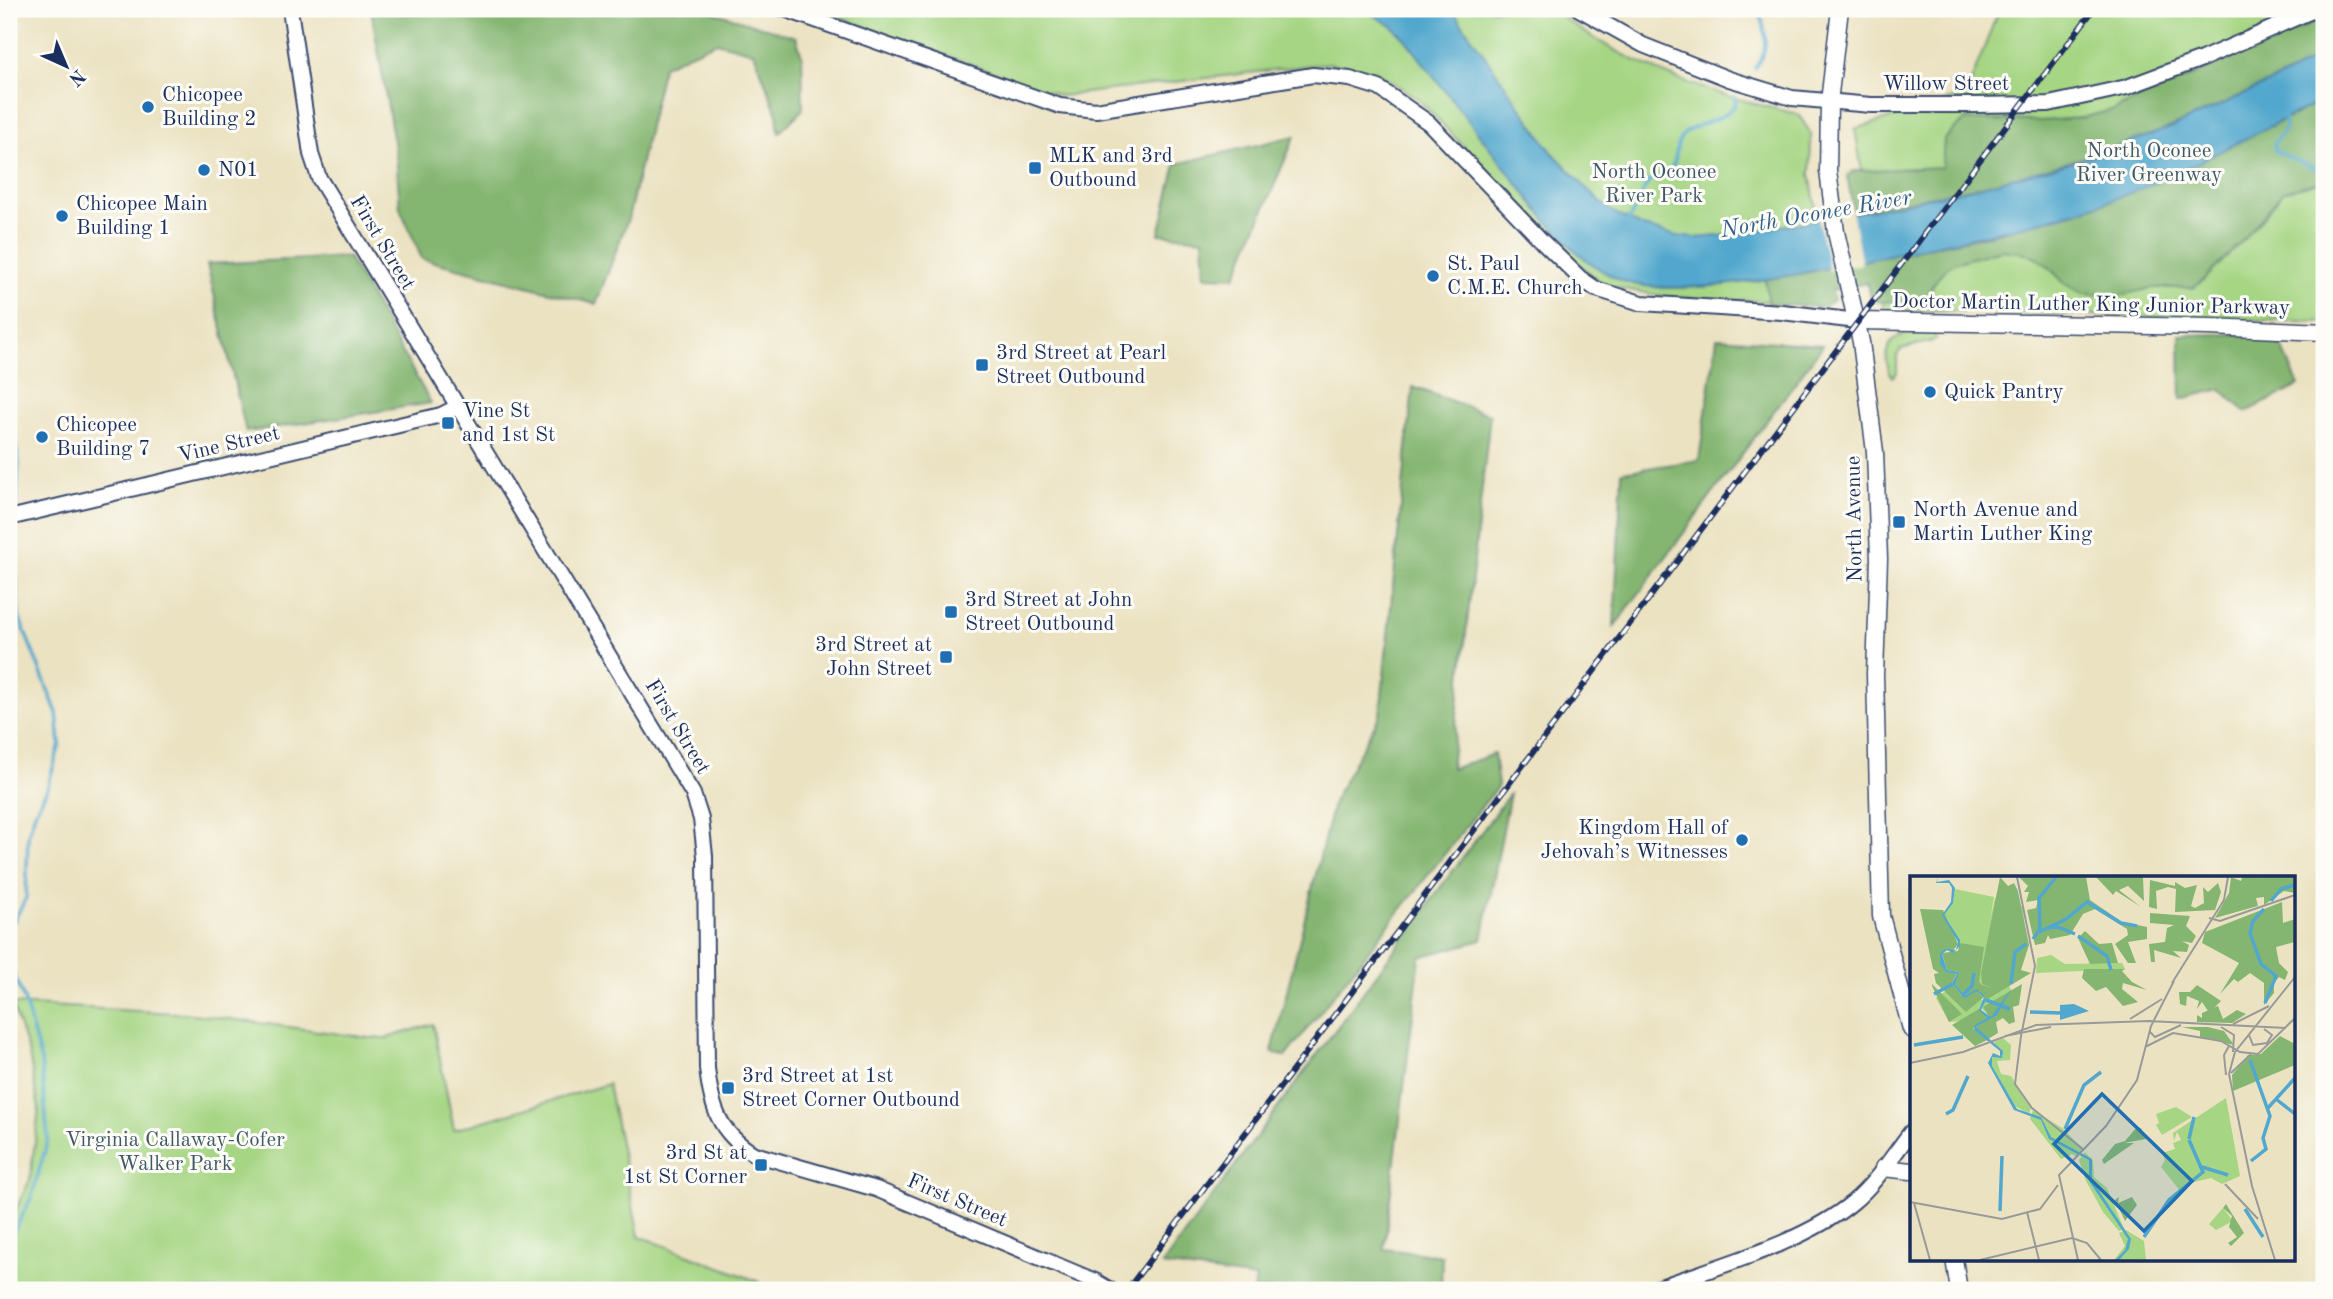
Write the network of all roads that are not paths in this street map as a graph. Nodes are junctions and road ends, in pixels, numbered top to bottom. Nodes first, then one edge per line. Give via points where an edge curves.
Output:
1 (290, 9) edge
2 (784, 9) edge
3 (1579, 9) edge
4 (1840, 9) edge
5 (2316, 9) edge
6 (1829, 102) junction
7 (1857, 321) junction
8 (2324, 332) edge
9 (457, 407) junction
10 (9, 518) edge
11 (1910, 1024) edge
12 (1910, 1133) edge
13 (1883, 1168) junction
14 (1910, 1171) edge
15 (1954, 1260) edge
16 (1107, 1288) edge
17 (1652, 1290) edge
18 (1959, 1290) edge

1 - 9 street, First Street via 311,154 319,178
2 - 7 street via 1060,106 1096,110 1313,75 1350,79 1379,88 1429,123 1543,242 1596,289 1641,303
3 - 6 street, Willow Street via 1643,45 1729,79 1792,98
4 - 6 main road, North Avenue
5 - 6 street, Willow Street via 2127,87 2049,104
6 - 7 main road, North Avenue via 1828,171 1836,232
7 - 8 main road, Doctor Martin Luther King Junior Parkway
7 - 11 main road, North Avenue via 1878,490 1875,674 1881,916
9 - 10 street, Vine Street via 310,448
9 - 16 street, First Street via 693,794 705,856 709,1094 725,1129 754,1154 876,1189
12 - 13 street
13 - 14 main road
13 - 17 street via 1853,1202 1811,1230
15 - 18 main road

